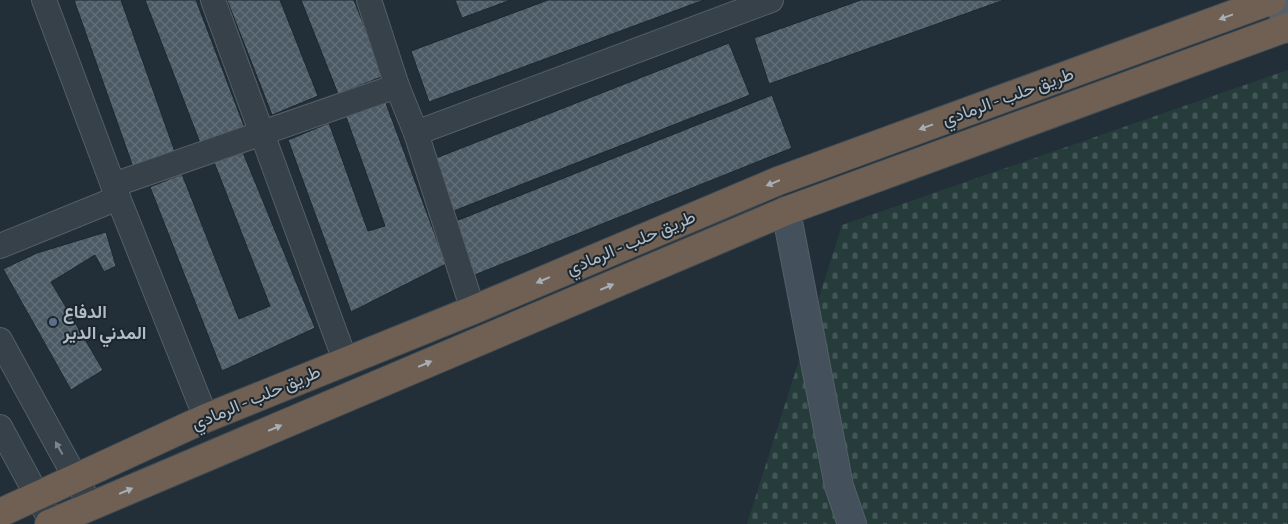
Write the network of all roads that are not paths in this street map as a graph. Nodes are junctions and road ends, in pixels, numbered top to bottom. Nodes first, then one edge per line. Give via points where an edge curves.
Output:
1 (44, 0) edge
2 (213, 0) edge
3 (370, 0) edge
4 (771, 0) edge
5 (1283, 0) edge
6 (1260, 2) edge
7 (1286, 28) edge
8 (1256, 39) junction
9 (397, 86) junction
10 (262, 133) junction
11 (416, 133) junction
12 (116, 192) junction
13 (786, 211) junction
14 (0, 246) edge
15 (473, 310) junction
16 (0, 340) edge
17 (345, 360) junction
18 (206, 418) junction
19 (0, 427) edge
20 (76, 479) junction
21 (37, 496) junction
22 (91, 506) junction
23 (0, 513) edge
24 (50, 523) edge
25 (852, 524) edge

1 - 12 street
2 - 10 street
3 - 9 street
4 - 11 street
5 - 7 main road
6 - 8 main road
6 -> 15 highway, طريق حلب - الرمادي via 778,181
7 - 8 highway, طريق حلب - الرمادي
8 - 13 highway, طريق حلب - الرمادي
9 - 10 street
9 - 11 street
10 - 12 street
10 - 17 street
11 - 15 street
12 - 14 street
12 - 18 street
22 -> 13 highway, طريق حلب - الرمادي
13 - 25 street via 839,486
15 - 17 highway, طريق حلب - الرمادي
20 -> 16 street
17 - 18 highway, طريق حلب - الرمادي
18 - 20 highway, طريق حلب - الرمادي
19 - 21 street
20 - 21 highway, طريق حلب - الرمادي
20 - 22 street
21 - 23 highway, طريق حلب - الرمادي
21 - 24 street
22 - 24 highway, طريق حلب - الرمادي

